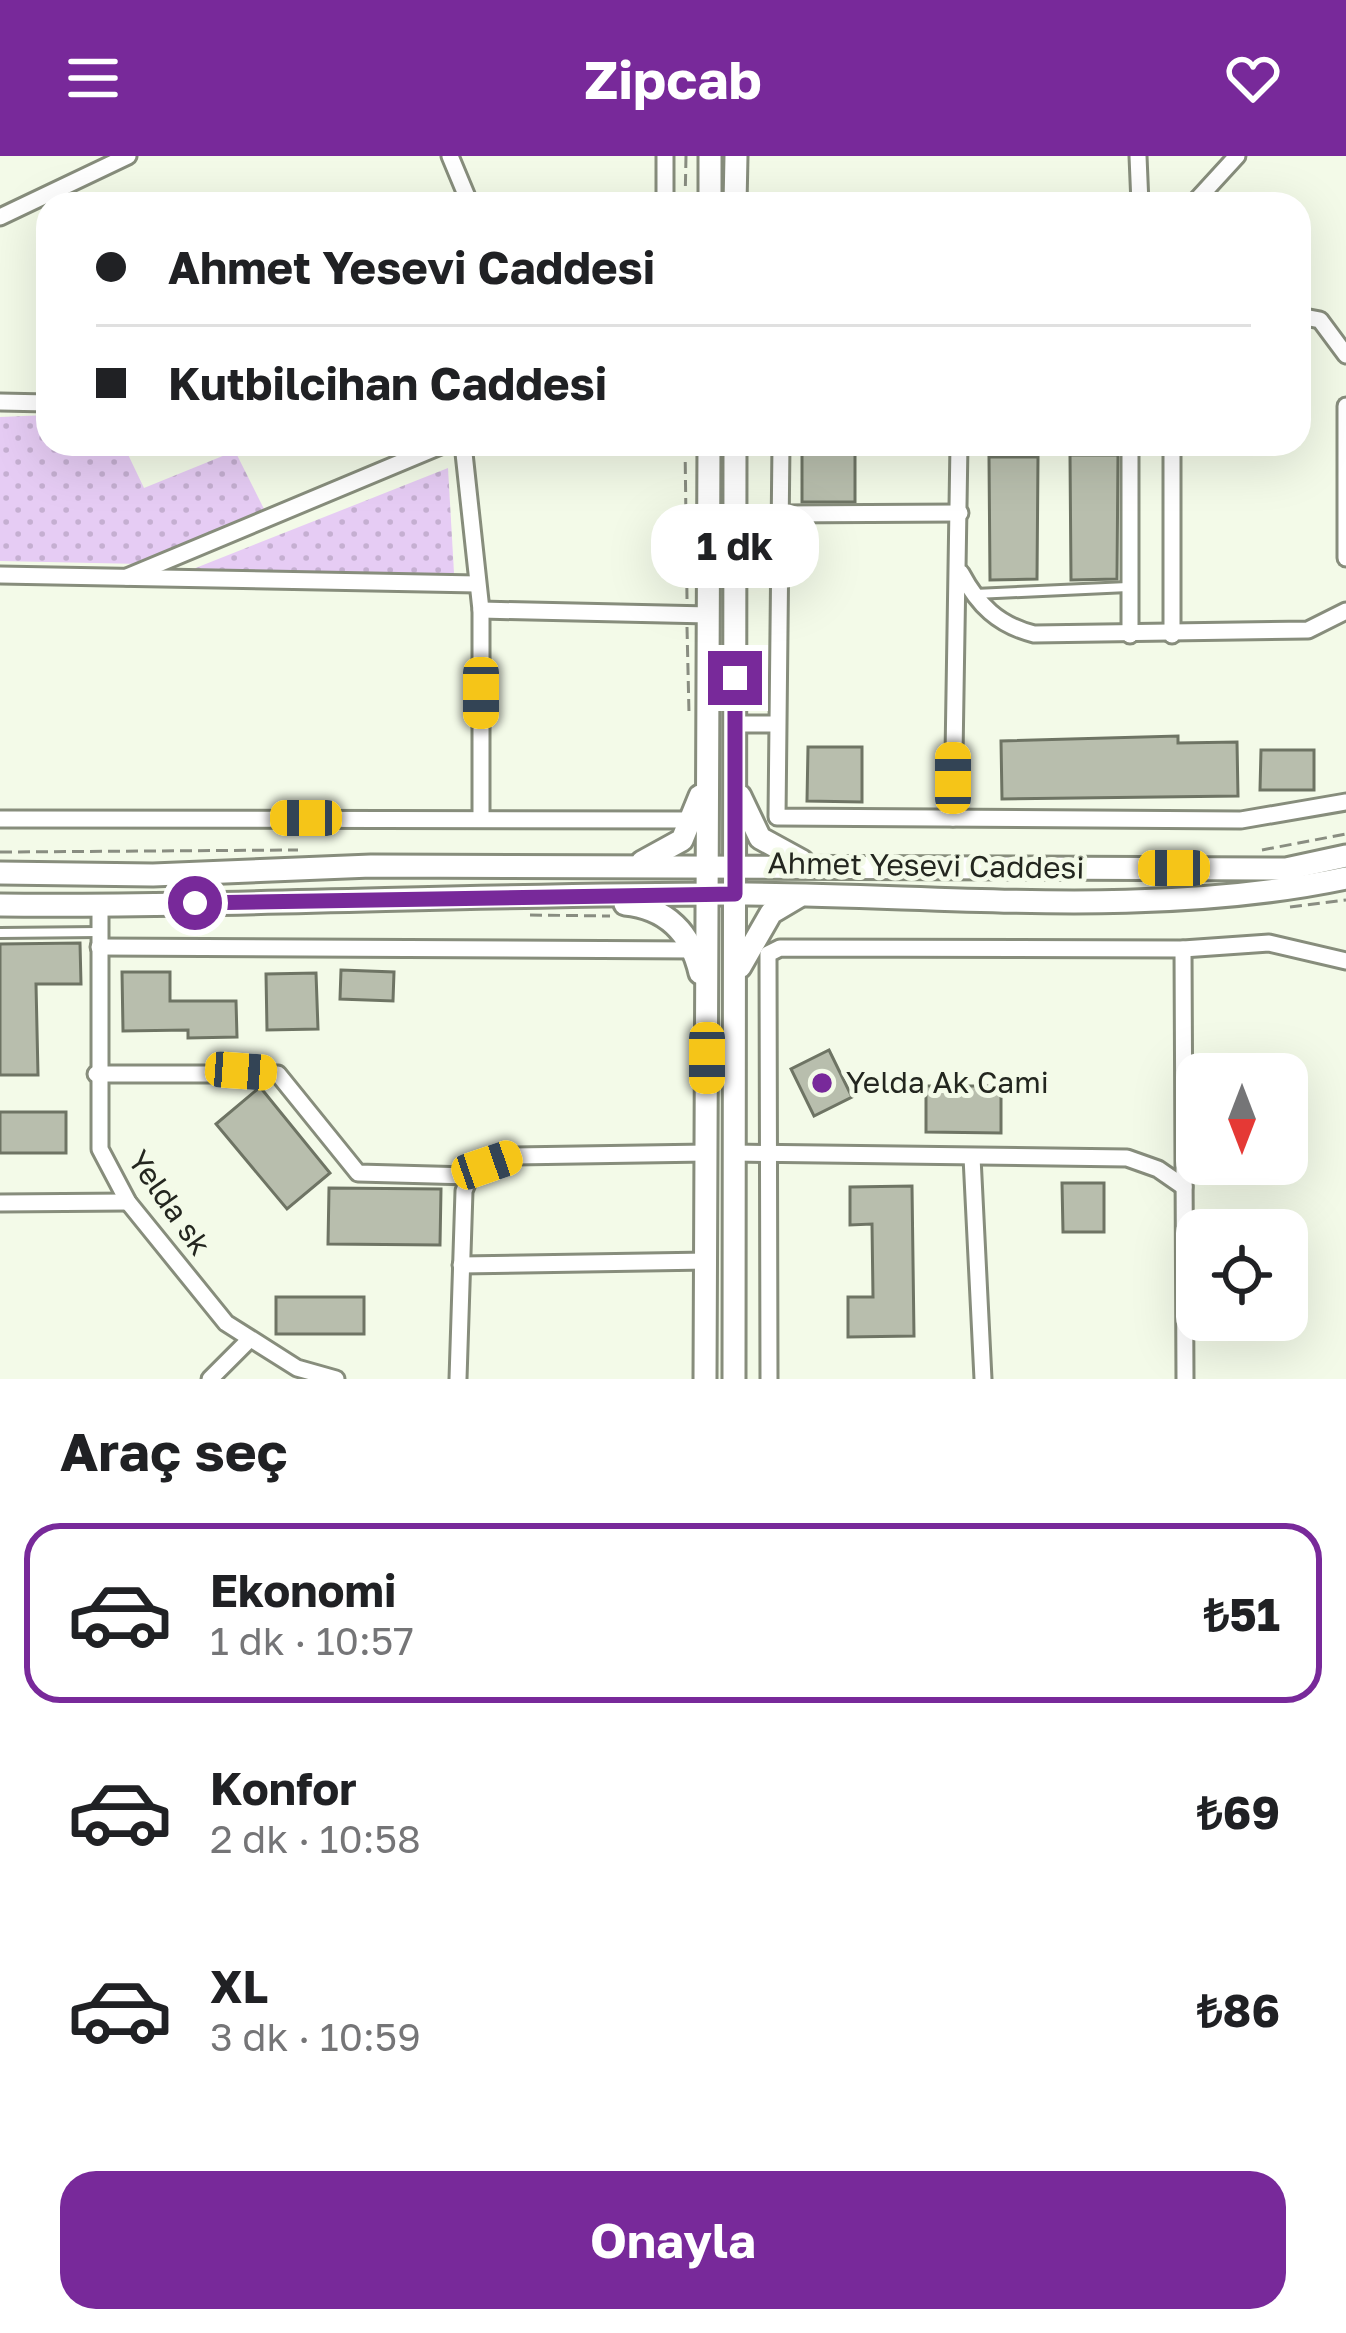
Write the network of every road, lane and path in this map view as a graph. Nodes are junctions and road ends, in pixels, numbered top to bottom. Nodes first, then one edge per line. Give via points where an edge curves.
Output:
1 (128, 156) edge
2 (450, 156) edge
3 (664, 156) edge
4 (686, 156) edge
5 (710, 156) edge
6 (736, 156) edge
7 (1138, 156) edge
8 (1237, 156) edge
9 (54, 192) edge
10 (465, 192) edge
11 (665, 192) edge
12 (685, 192) edge
13 (710, 192) edge
14 (735, 192) edge
15 (1140, 192) edge
16 (1204, 192) edge
17 (36, 201) edge
18 (0, 218) edge
19 (1311, 318) edge
20 (1346, 355) edge
21 (0, 402) edge
22 (36, 403) edge
23 (1346, 406) edge
24 (416, 456) edge
25 (464, 456) edge
26 (686, 456) edge
27 (708, 456) edge
28 (735, 456) edge
29 (781, 456) edge
30 (959, 456) edge
31 (1130, 456) edge
32 (1172, 456) edge
33 (960, 513) junction
34 (779, 514) junction
35 (1346, 558) edge
36 (961, 573) junction
37 (0, 574) edge
38 (122, 579) junction
39 (477, 584) junction
40 (1130, 587) junction
41 (972, 594) junction
42 (481, 610) junction
43 (1346, 611) edge
44 (698, 615) junction
45 (1130, 635) junction
46 (1172, 635) junction
47 (689, 713) dead end
48 (735, 724) junction
49 (776, 724) junction
50 (709, 742) junction
51 (735, 765) junction
52 (1346, 802) edge
53 (481, 817) junction
54 (953, 818) junction
55 (0, 819) edge
56 (694, 820) junction
57 (1346, 856) edge
58 (708, 865) junction
59 (634, 866) junction
60 (735, 866) junction
61 (819, 867) junction
62 (0, 873) edge
63 (1346, 878) edge
64 (735, 894) junction
65 (804, 894) junction
66 (528, 895) junction
67 (709, 895) junction
68 (0, 904) edge
69 (100, 905) junction
70 (0, 933) edge
71 (99, 940) junction
72 (1183, 949) junction
73 (695, 950) junction
74 (1346, 961) edge
75 (735, 985) junction
76 (708, 1010) junction
77 (96, 1074) junction
78 (707, 1153) junction
79 (734, 1153) junction
80 (769, 1153) junction
81 (972, 1156) junction
82 (470, 1176) junction
83 (1184, 1187) junction
84 (128, 1202) junction
85 (0, 1203) edge
86 (707, 1261) junction
87 (461, 1265) junction
88 (248, 1341) junction
89 (210, 1379) edge
90 (335, 1379) edge
91 (458, 1379) edge
92 (705, 1379) edge
93 (734, 1379) edge
94 (769, 1379) edge
95 (983, 1379) edge
96 (1185, 1379) edge

1 - 9 street
2 - 10 street
3 - 11 street
4 - 12 path
5 - 13 main road
6 - 14 main road
7 - 15 street
8 - 16 street
17 - 18 street
19 - 20 street
21 - 22 street
23 - 35 street
24 - 38 street
25 - 39 street
26 - 44 path
27 - 44 main road
28 - 48 main road
29 - 34 street
30 - 33 street
31 - 40 street
32 - 46 street
33 - 34 street
33 - 36 street
34 - 49 street
36 - 41 street
36 - 54 street
37 - 38 street
38 - 39 street
39 - 42 street
40 - 41 lane
40 - 45 street
41 - 45 street via 1019,631
42 - 44 street
42 - 53 street
43 - 46 street via 1307,630
44 - 47 path
44 - 50 main road
45 - 46 street
48 - 49 street
48 - 51 main road
49 - 54 street via 777,817
50 - 56 main road
50 - 58 main road
51 - 60 main road
51 - 61 main road via 742,807 760,838
52 - 54 street via 1241,820
53 - 55 street
53 - 56 street
56 - 59 main road via 671,848
57 - 61 main road, Ahmet Yesevi Caddesi via 1286,868
58 - 59 main road, Ahmet Yesevi Caddesi
58 - 60 main road, Ahmet Yesevi Caddesi
58 - 67 main road
59 - 62 main road, Ahmet Yesevi Caddesi
60 - 61 main road, Ahmet Yesevi Caddesi
60 - 64 main road
63 - 65 main road, Ahmet Yesevi Caddesi via 1140,899
64 - 65 main road, Ahmet Yesevi Caddesi
64 - 67 main road, Ahmet Yesevi Caddesi
64 - 75 main road
65 - 75 main road via 767,919
66 - 67 main road, Ahmet Yesevi Caddesi
66 - 69 main road, Ahmet Yesevi Caddesi
66 - 73 main road via 646,906 682,930
67 - 76 main road
68 - 69 main road, Ahmet Yesevi Caddesi
69 - 71 street, Yelda sk
70 - 71 lane
71 - 73 street
71 - 77 street, Yelda sk
72 - 74 street via 1269,943
72 - 80 street via 780,948 768,954 767,966
72 - 83 street
73 - 76 main road
75 - 79 main road
76 - 78 main road
77 - 82 street via 278,1074 358,1172
77 - 84 street, Yelda sk via 100,1149
78 - 82 street via 514,1156
78 - 86 main road
79 - 80 street
79 - 93 main road
80 - 81 street
80 - 94 street
81 - 83 street via 1127,1158
81 - 95 street
82 - 87 street
83 - 96 street
84 - 85 street
84 - 88 street, Yelda sk
86 - 87 street
86 - 92 main road
87 - 91 street
88 - 89 street
88 - 90 street, Yelda sk

